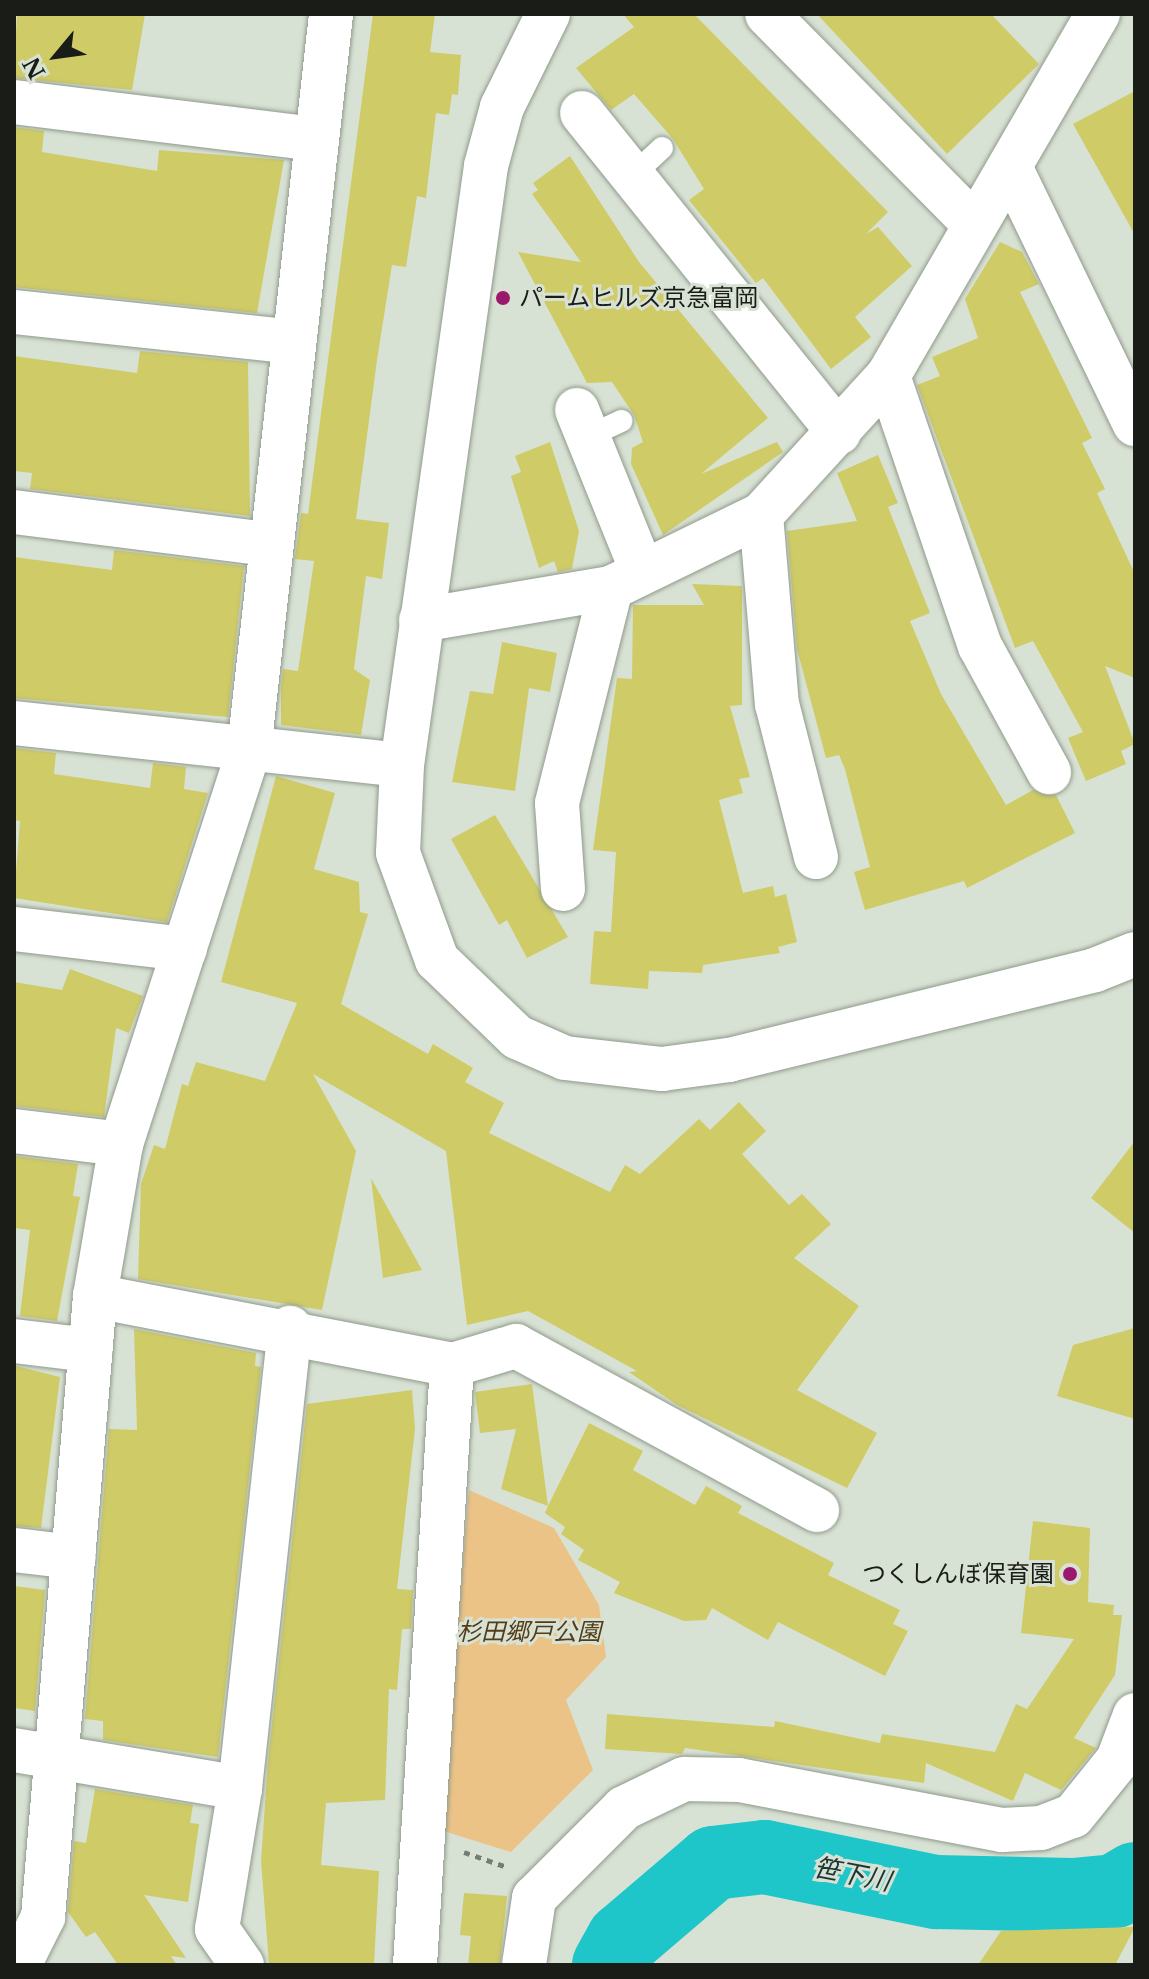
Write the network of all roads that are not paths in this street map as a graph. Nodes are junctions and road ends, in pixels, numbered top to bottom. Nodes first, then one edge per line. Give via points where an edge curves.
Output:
1 (331, 14) edge
2 (548, 14) edge
3 (767, 14) edge
4 (1086, 19) edge
5 (14, 102) edge
6 (582, 113) dead end
7 (316, 139) junction
8 (1010, 167) junction
9 (972, 222) junction
10 (14, 312) edge
11 (293, 342) junction
12 (888, 376) junction
13 (595, 423) dead end
14 (1135, 424) edge
15 (839, 433) junction
16 (14, 512) edge
17 (761, 515) junction
18 (269, 544) junction
19 (626, 579) junction
20 (421, 620) junction
21 (14, 723) edge
22 (249, 750) junction
23 (402, 765) junction
24 (1049, 772) dead end
25 (816, 857) dead end
26 (563, 889) dead end
27 (14, 929) edge
28 (185, 949) junction
29 (1135, 954) edge
30 (14, 1131) edge
31 (121, 1144) junction
32 (95, 1296) junction
33 (290, 1328) junction
34 (14, 1341) edge
35 (90, 1350) junction
36 (452, 1365) junction
37 (817, 1510) dead end
38 (14, 1550) edge
39 (74, 1557) junction
40 (1135, 1715) edge
41 (14, 1750) edge
42 (59, 1756) junction
43 (240, 1788) junction
44 (17, 1964) edge
45 (242, 1965) edge
46 (415, 1965) edge
47 (524, 1965) edge

1 - 7 street
2 - 20 street via 502,107 486,166
3 - 9 street
4 - 8 street
5 - 7 street
6 - 15 street via 647,162
7 - 11 street
8 - 9 street
8 - 14 street
9 - 12 street
10 - 11 street
11 - 18 street
12 - 15 street
12 - 24 street via 980,646
13 - 19 street
15 - 17 street
16 - 18 street
17 - 19 street
17 - 25 street via 777,704
18 - 22 street
19 - 20 street
19 - 26 street via 557,803
20 - 23 street
21 - 22 street
22 - 23 street
22 - 28 street
23 - 29 street via 398,853 437,960 517,1037 565,1058 662,1069 729,1060 1095,970
27 - 28 street
28 - 31 street
30 - 31 street
31 - 32 street
32 - 33 street
32 - 35 street
33 - 36 street
33 - 43 street
34 - 35 street
35 - 39 street
36 - 37 street via 516,1346
36 - 46 street
38 - 39 street
39 - 42 street
40 - 47 street via 1118,1760 1073,1816 1041,1828 1002,1830 739,1780 684,1779 624,1808 534,1898
41 - 42 street
42 - 43 street
42 - 44 street via 43,1917
43 - 45 street via 217,1929

